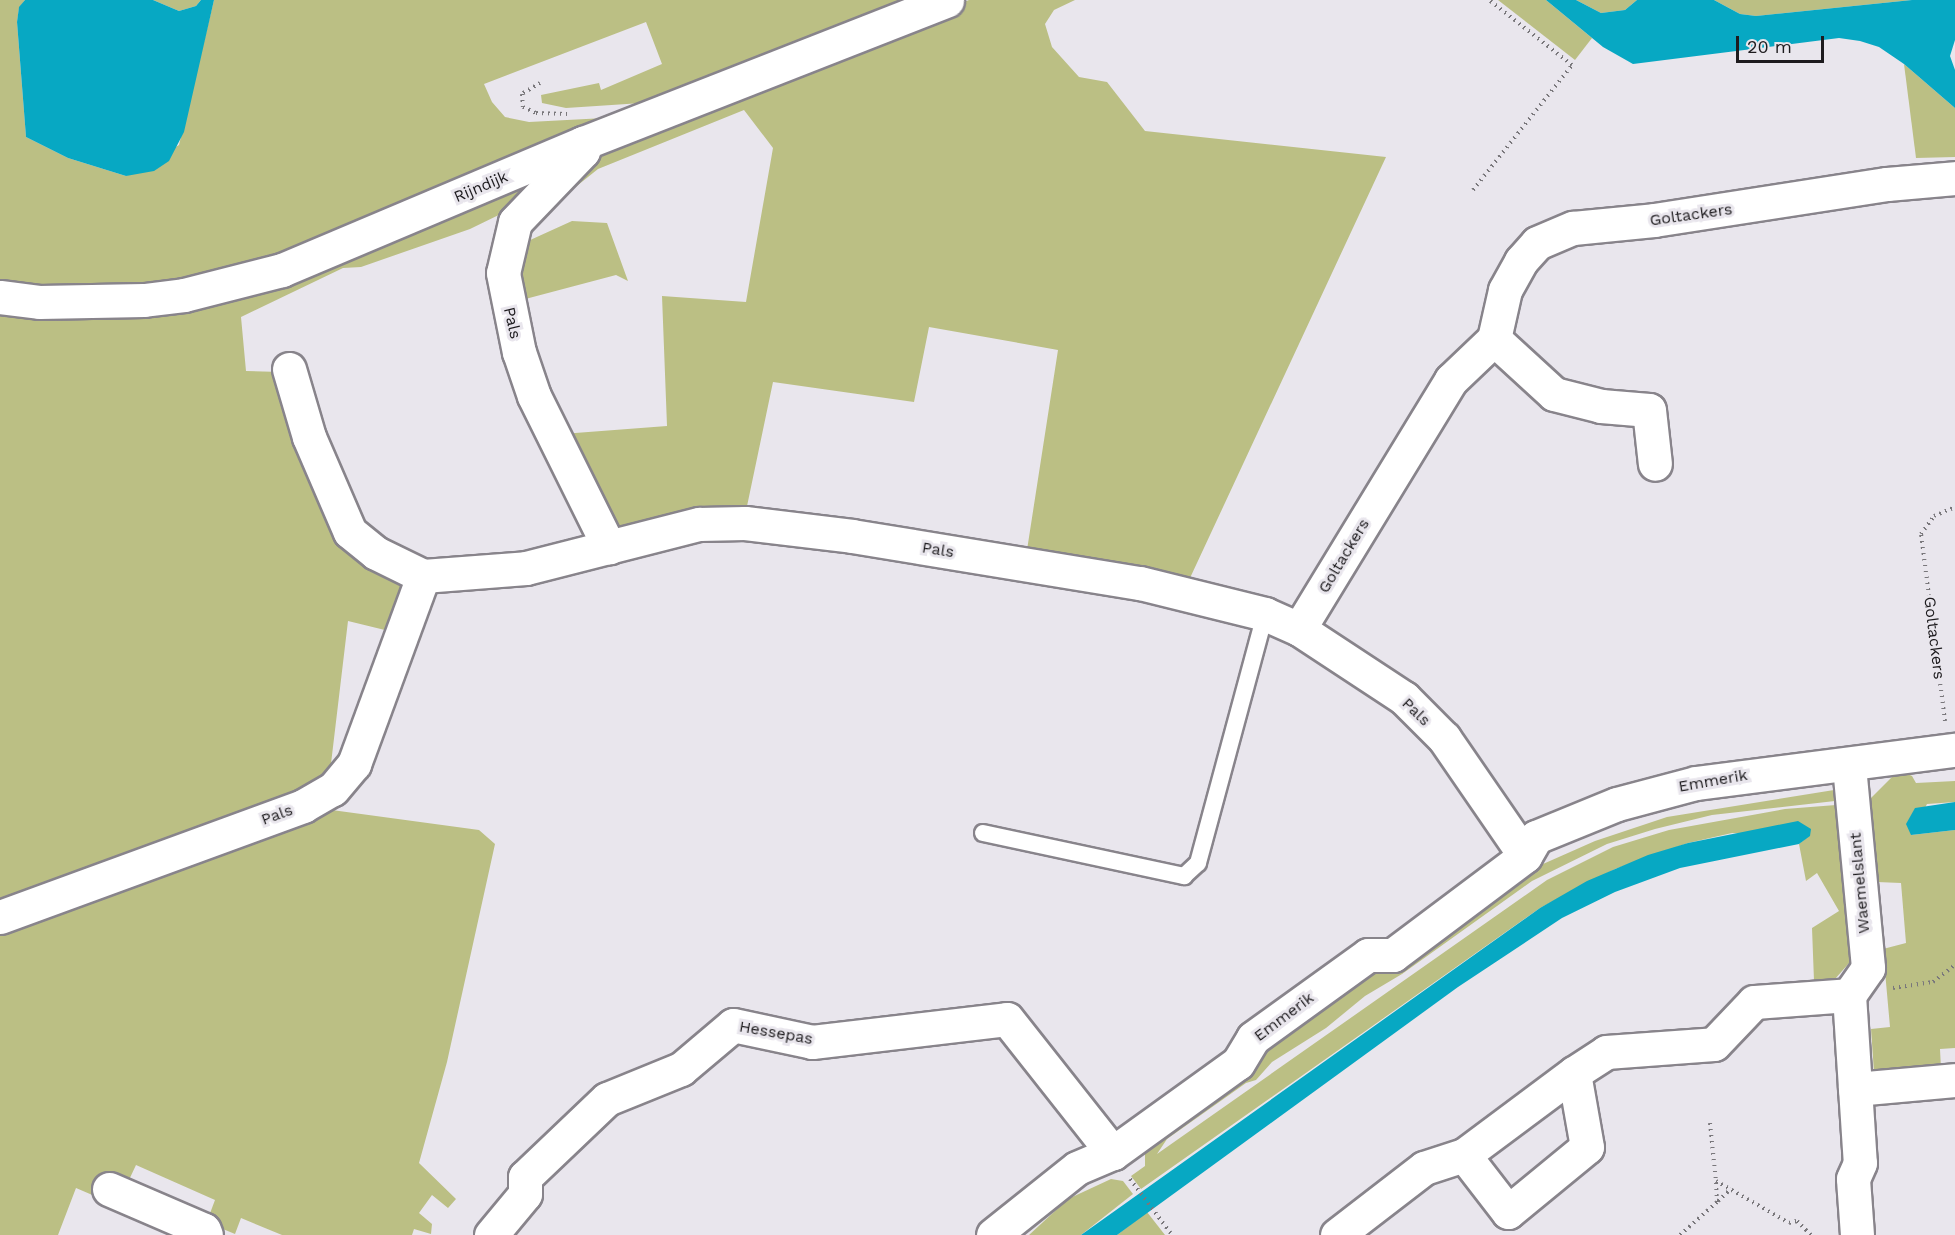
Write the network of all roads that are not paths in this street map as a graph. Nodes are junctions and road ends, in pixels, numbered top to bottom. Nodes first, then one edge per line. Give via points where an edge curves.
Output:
1 (947, 0) edge
2 (579, 128) junction
3 (1955, 178) edge
4 (0, 297) edge
5 (1494, 339) junction
6 (289, 369) dead end
7 (1655, 464) dead end
8 (609, 547) junction
9 (423, 576) junction
10 (1265, 614) junction
11 (1299, 629) junction
12 (1952, 751) edge
13 (1849, 766) junction
14 (983, 833) dead end
15 (1525, 856) junction
16 (0, 917) edge
17 (1849, 994) junction
18 (1574, 1073) junction
19 (1955, 1080) edge
20 (1855, 1089) junction
21 (1464, 1155) junction
22 (1124, 1166) junction
23 (109, 1189) dead end
24 (496, 1233) edge
25 (206, 1235) edge
26 (993, 1235) edge
27 (1337, 1235) edge
28 (1857, 1235) edge

1 - 2 street, Rijndijk
2 - 4 street, Rijndijk via 364,238 282,270 184,295 110,302
2 - 8 street, Pals via 583,151 515,222 503,273 519,352 534,396
3 - 5 street, Goltackers via 1887,184 1551,234 1521,261 1501,300
5 - 7 street via 1554,394 1600,406 1649,410
5 - 11 street, Goltackers via 1452,380
6 - 9 street via 309,437 350,532 364,546
8 - 9 street, Pals via 526,568
8 - 10 street, Pals via 699,524 745,523 852,536 1140,583
9 - 16 street, Pals via 354,764 333,789 303,806
10 - 11 street, Pals
10 - 14 lane via 1198,863 1184,876
11 - 15 street, Pals via 1404,698 1444,738
12 - 13 street
13 - 15 street, Emmerik via 1831,784 1724,798 1652,813 1536,857
13 - 17 street, Waemelslant via 1868,968
15 - 22 street, Emmerik via 1393,955 1368,956 1252,1038 1238,1063
17 - 18 street via 1754,1002 1714,1044 1606,1052
17 - 20 street
18 - 21 street
18 - 21 street via 1587,1147 1508,1212
19 - 20 street
20 - 28 street via 1860,1163 1852,1179
21 - 27 street via 1424,1168
22 - 24 street, Hessepas via 1007,1019 812,1042 733,1025 681,1069 606,1099 525,1177 525,1194
22 - 26 street, Emmerik via 1077,1167
23 - 25 street via 204,1230

